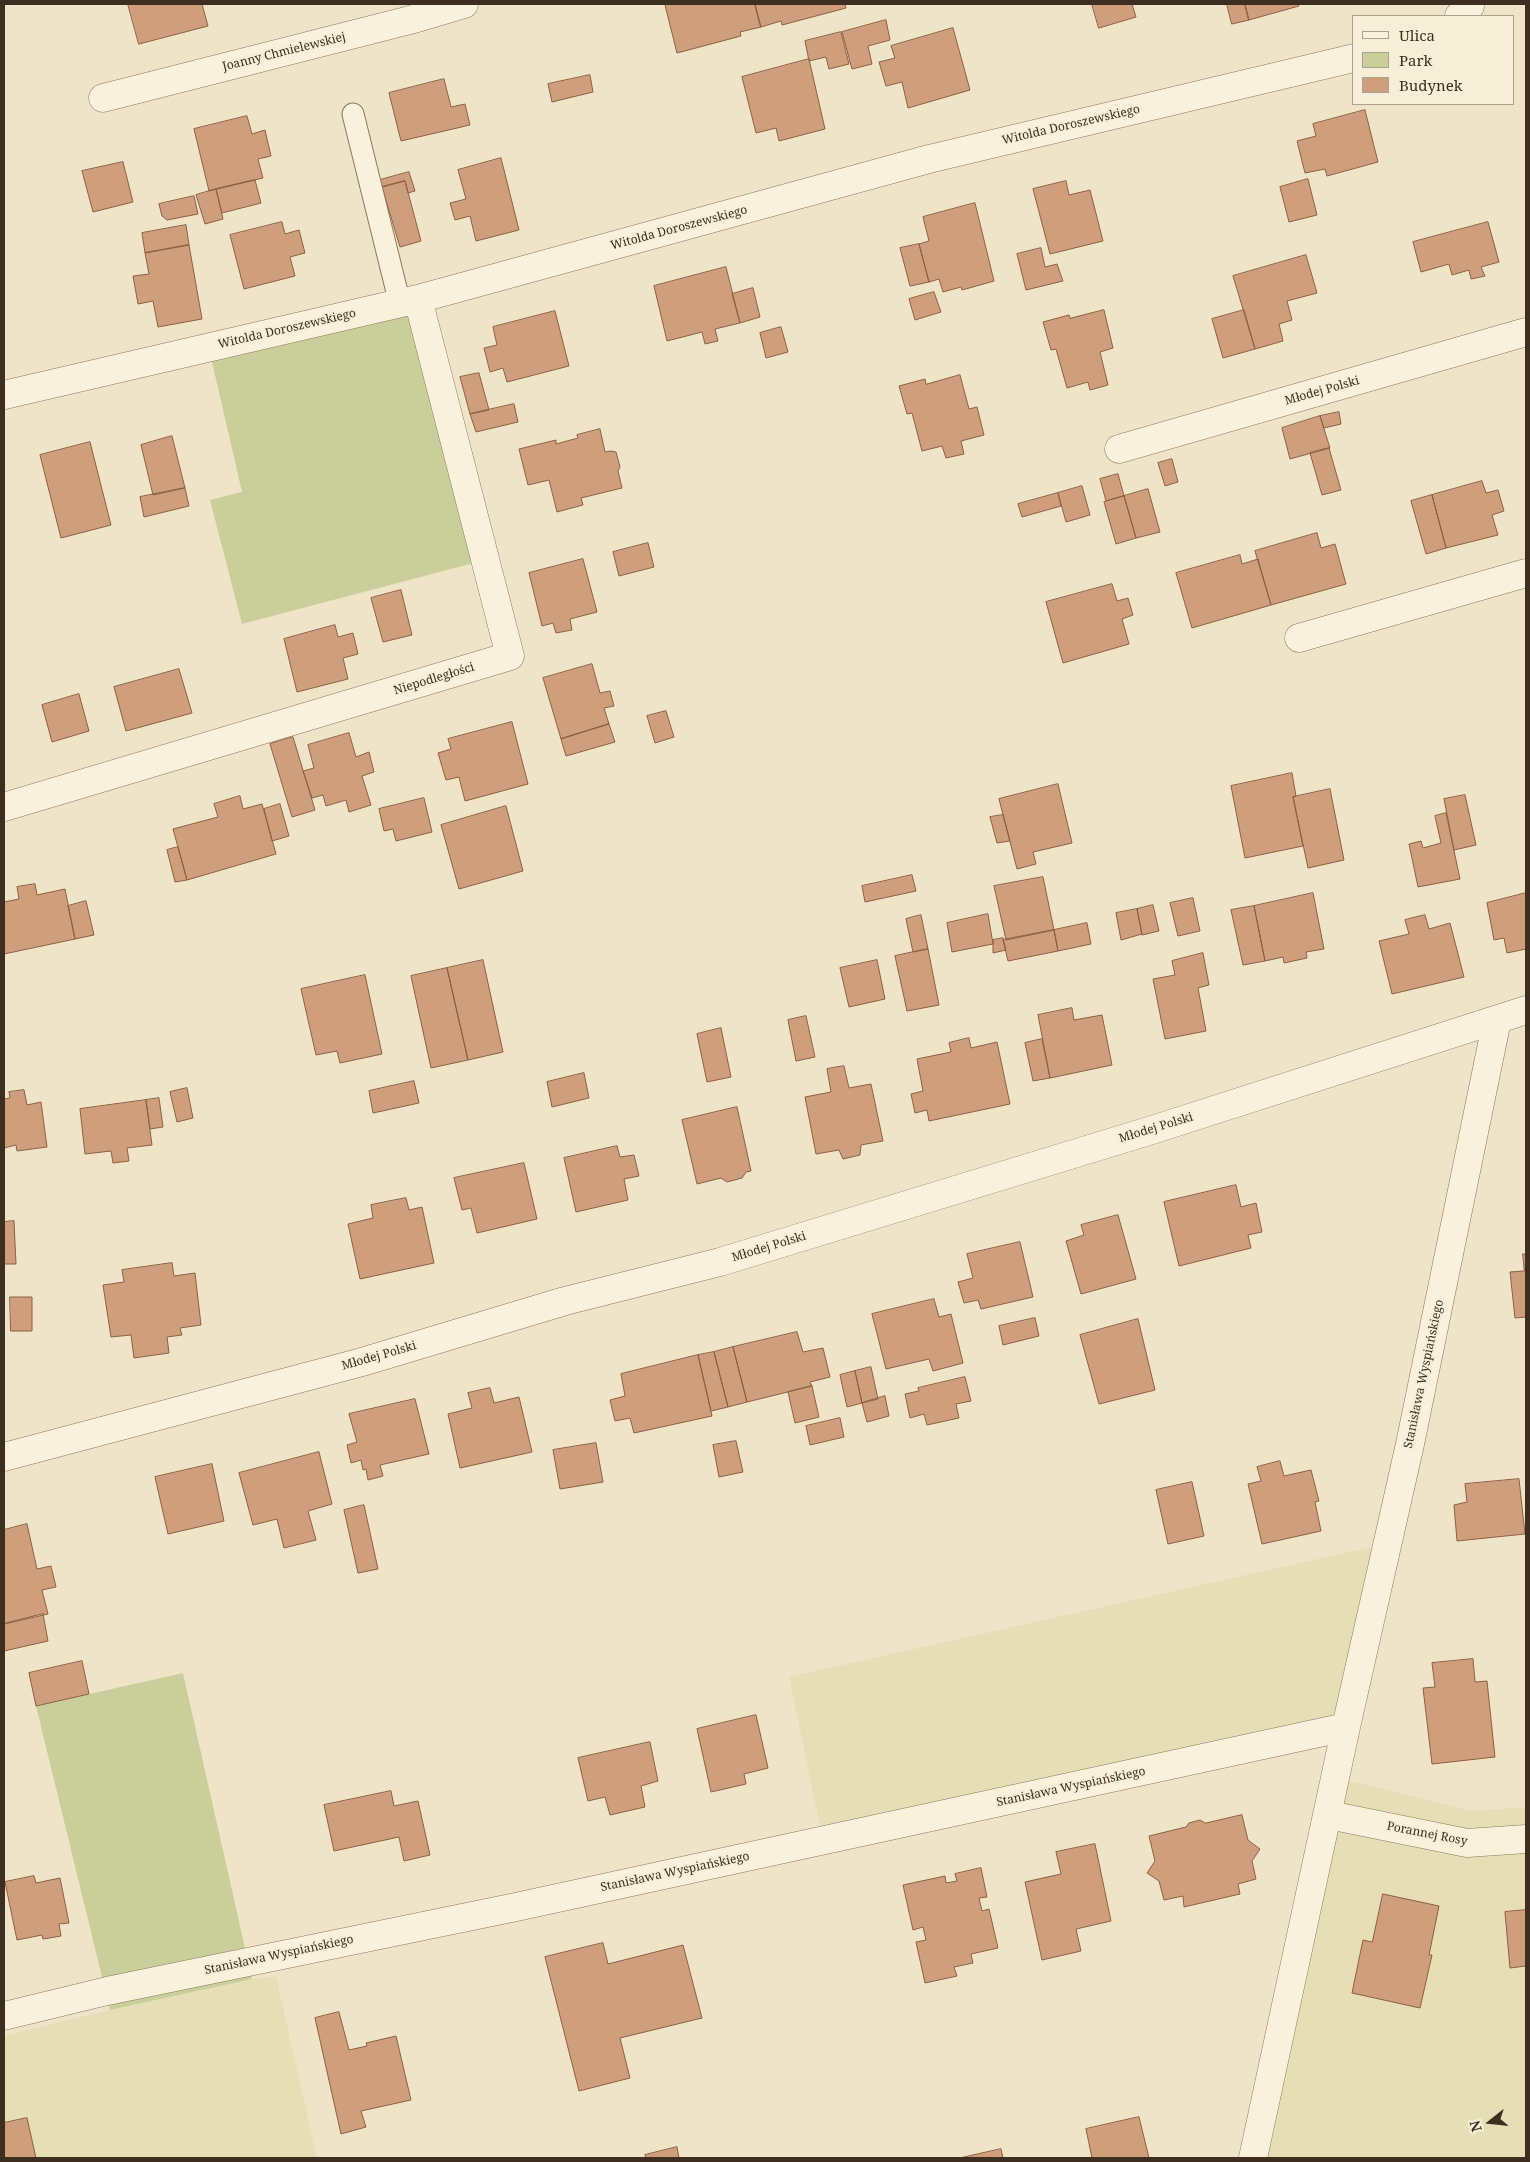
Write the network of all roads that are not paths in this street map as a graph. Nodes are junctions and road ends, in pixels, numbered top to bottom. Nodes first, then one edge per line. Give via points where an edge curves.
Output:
1 (464, 4) edge
2 (1352, 58) edge
3 (102, 98) dead end
4 (353, 114) dead end
5 (409, 302) junction
6 (1526, 332) edge
7 (4, 395) edge
8 (1119, 449) dead end
9 (1526, 573) edge
10 (1299, 638) dead end
11 (4, 807) edge
12 (1526, 1010) edge
13 (1497, 1020) junction
14 (4, 1457) edge
15 (1346, 1726) junction
16 (1328, 1814) junction
17 (1526, 1839) edge
18 (4, 2016) edge
19 (1253, 2158) edge

1 - 3 street, Joanny Chmielewskiej
2 - 5 street, Witolda Doroszewskiego via 930,159
4 - 5 lane
5 - 7 street, Witolda Doroszewskiego
5 - 11 street, Niepodległości via 510,656
6 - 8 street, Młodej Polski
9 - 10 street
12 - 13 street, Młodej Polski
13 - 14 street, Młodej Polski via 720,1262 566,1301 362,1362
13 - 15 street, Stanisława Wyspiańskiego via 1410,1444
15 - 16 street, Stanisława Wyspiańskiego
15 - 18 street, Stanisława Wyspiańskiego via 516,1907 107,1991
16 - 17 street, Porannej Rosy via 1466,1843
16 - 19 street, Stanisława Wyspiańskiego

